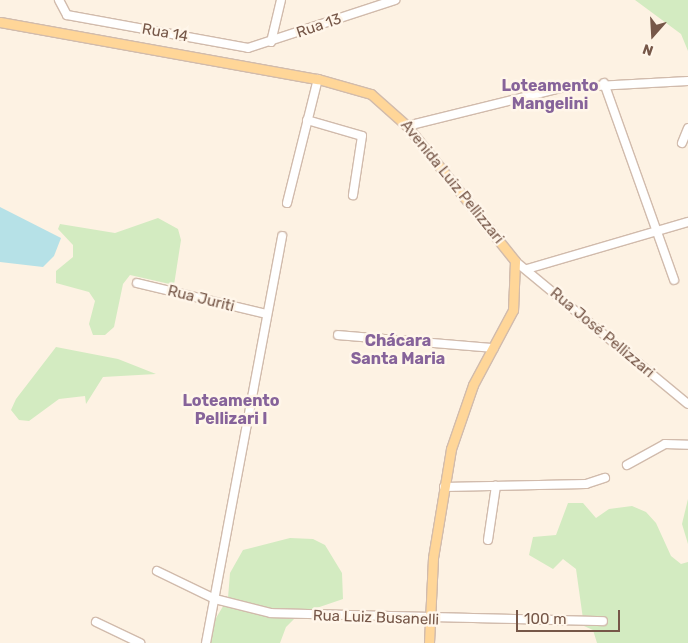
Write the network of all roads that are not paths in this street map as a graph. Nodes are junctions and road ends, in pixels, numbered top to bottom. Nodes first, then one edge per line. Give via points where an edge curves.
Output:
1 (59, 0) edge
2 (281, 0) edge
3 (395, 0) edge
4 (0, 22) edge
5 (271, 42) junction
6 (318, 79) junction
7 (688, 81) edge
8 (604, 83) junction
9 (307, 120) junction
10 (407, 126) junction
11 (688, 128) edge
12 (682, 143) dead end
13 (353, 195) dead end
14 (286, 203) dead end
15 (688, 222) edge
16 (656, 230) junction
17 (282, 236) dead end
18 (515, 262) junction
19 (527, 269) junction
20 (674, 280) dead end
21 (137, 283) dead end
22 (266, 314) junction
23 (338, 335) dead end
24 (492, 348) junction
25 (688, 404) edge
26 (688, 446) edge
27 (627, 465) dead end
28 (605, 478) dead end
29 (496, 486) junction
30 (444, 487) junction
31 (488, 540) dead end
32 (157, 571) dead end
33 (215, 599) junction
34 (429, 620) junction
35 (603, 621) dead end
36 (96, 622) dead end
37 (140, 643) edge
38 (206, 643) edge
39 (429, 643) edge

1 - 5 street, Rua 14 via 60,10 67,15 248,48
2 - 5 street
3 - 5 street, Rua 13
4 - 6 main road, Avenida Luiz Pellizzari
6 - 9 street
6 - 10 main road, Avenida Luiz Pellizzari via 371,94
7 - 8 street
8 - 10 street via 534,92
8 - 16 street
9 - 13 street via 362,136
9 - 14 street
10 - 18 main road, Avenida Luiz Pellizzari
11 - 12 street
15 - 16 street
16 - 19 street
16 - 20 street
17 - 22 street
18 - 19 street, Rua José Pellizzari
18 - 24 main road via 513,310
19 - 25 street, Rua José Pellizzari
21 - 22 street, Rua Juriti
22 - 33 street
23 - 24 street
24 - 30 main road via 462,412
26 - 27 street via 665,444
28 - 29 street via 586,484
29 - 30 street
29 - 31 street
30 - 34 main road
32 - 33 street, Rua Luiz Busanelli
33 - 34 street, Rua Luiz Busanelli via 271,613
33 - 38 street
34 - 35 street, Rua Luiz Busanelli
34 - 39 main road
36 - 37 street

